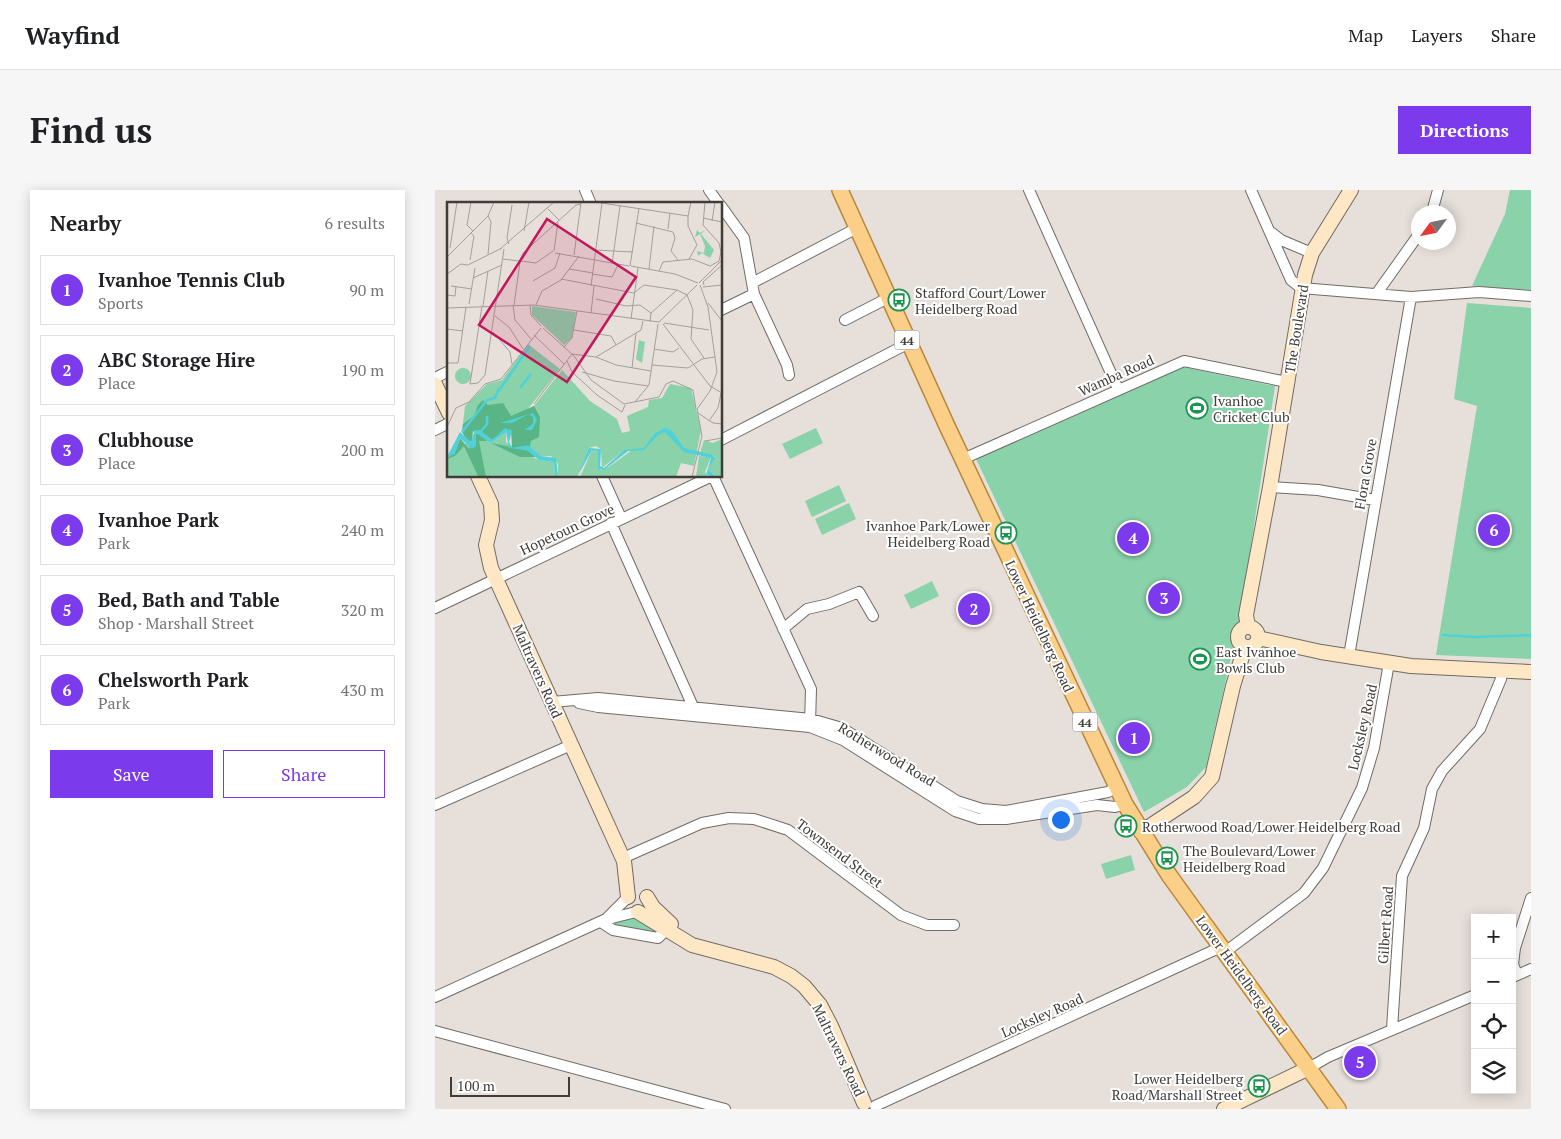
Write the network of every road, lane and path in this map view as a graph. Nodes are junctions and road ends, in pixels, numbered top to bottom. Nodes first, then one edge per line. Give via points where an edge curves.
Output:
1 (585, 190) edge
2 (709, 190) edge
3 (840, 190) edge
4 (1029, 190) edge
5 (1251, 190) edge
6 (1351, 190) edge
7 (1439, 190) edge
8 (590, 202) edge
9 (718, 202) edge
10 (1435, 205) edge
11 (723, 209) edge
12 (857, 228) junction
13 (1271, 233) junction
14 (1411, 245) edge
15 (1312, 253) junction
16 (752, 283) junction
17 (1301, 288) junction
18 (1377, 293) junction
19 (754, 294) junction
20 (1531, 296) edge
21 (1411, 297) junction
22 (888, 298) junction
23 (723, 309) edge
24 (845, 320) dead end
25 (909, 343) junction
26 (447, 372) edge
27 (789, 375) dead end
28 (435, 378) edge
29 (1287, 382) junction
30 (435, 384) edge
31 (1118, 389) junction
32 (447, 409) edge
33 (447, 424) edge
34 (435, 430) edge
35 (723, 439) edge
36 (963, 459) junction
37 (480, 478) edge
38 (603, 478) edge
39 (708, 478) edge
40 (713, 478) edge
41 (1270, 486) junction
42 (1375, 500) junction
43 (621, 518) junction
44 (611, 523) junction
45 (495, 578) junction
46 (435, 608) edge
47 (873, 616) dead end
48 (1248, 627) junction
49 (783, 628) junction
50 (1258, 638) junction
51 (1245, 647) junction
52 (1349, 656) junction
53 (1389, 663) junction
54 (1502, 671) junction
55 (1531, 672) edge
56 (552, 702) junction
57 (695, 712) junction
58 (811, 723) junction
59 (571, 745) junction
60 (1116, 788) junction
61 (1125, 804) junction
62 (435, 806) edge
63 (1141, 832) junction
64 (623, 859) junction
65 (645, 895) junction
66 (628, 897) junction
67 (1531, 898) edge
68 (637, 912) junction
69 (603, 921) junction
70 (954, 925) dead end
71 (665, 930) junction
72 (707, 948) junction
73 (1223, 950) junction
74 (1514, 959) edge
75 (1531, 969) edge
76 (1516, 976) edge
77 (435, 996) edge
78 (1471, 996) edge
79 (1392, 1029) junction
80 (435, 1031) edge
81 (1309, 1068) junction
82 (869, 1107) edge
83 (725, 1109) edge
84 (1224, 1109) edge
85 (1337, 1109) edge

1 - 8 street
2 - 9 street
3 - 12 main road, Lower Heidelberg Road / 44
4 - 31 street
5 - 13 street
6 - 15 street, The Boulevard
7 - 10 street
11 - 16 street via 744,238
12 - 16 street
12 - 22 main road, Lower Heidelberg Road / 44
13 - 15 street
13 - 17 street via 1291,280
14 - 18 street
15 - 17 street, The Boulevard
16 - 19 street
17 - 18 street
17 - 29 street, The Boulevard
18 - 21 street
19 - 23 street
19 - 27 street
20 - 21 street via 1479,292
21 - 42 street, Flora Grove
22 - 24 street
22 - 25 main road, Lower Heidelberg Road / 44
25 - 35 street
25 - 36 main road, Lower Heidelberg Road / 44
26 - 28 street
29 - 31 street, Wamba Road via 1184,361
29 - 41 street, The Boulevard
30 - 32 street
31 - 36 street, Wamba Road
33 - 34 street
36 - 60 main road, Lower Heidelberg Road / 44
37 - 45 street, Maltravers Road via 491,504 492,520 486,545
38 - 43 street
39 - 43 street, Hopetoun Grove
40 - 49 street
41 - 42 street
41 - 48 street, The Boulevard via 1245,615
42 - 52 street, Flora Grove
43 - 44 street, Hopetoun Grove
44 - 45 street, Hopetoun Grove
44 - 57 street
45 - 46 street, Hopetoun Grove
45 - 56 street, Maltravers Road
47 - 49 street via 859,592 807,609
48 - 50 street via 1257,632
48 - 51 street via 1242,628 1237,637 1239,644
49 - 58 street via 811,689
50 - 51 street via 1252,647
50 - 52 street
51 - 63 street via 1212,777 1195,797
52 - 53 street
53 - 54 street
53 - 73 street, Locksley Road via 1374,748 1362,788 1323,868 1304,893
54 - 55 street
54 - 79 street, Gilbert Road via 1480,730 1442,771 1431,789 1424,828 1402,876
56 - 57 street, Rotherwood Road
56 - 59 street, Maltravers Road
57 - 58 street, Rotherwood Road
58 - 60 street, Rotherwood Road via 842,728 957,801 982,809 1006,811
58 - 61 street, Rotherwood Road via 955,812 979,819 1006,820 1097,805 1115,807
59 - 62 street
59 - 64 street, Maltravers Road
60 - 61 main road, Lower Heidelberg Road / 44
61 - 63 main road, Lower Heidelberg Road / 44
63 - 73 main road, Lower Heidelberg Road / 44
64 - 65 street, Maltravers Road via 635,884
64 - 66 street, Maltravers Road
64 - 70 street, Townsend Street via 702,823 729,818 754,819 787,830 901,915 927,925
65 - 66 street via 635,892
65 - 68 street via 646,908
65 - 72 street, Maltravers Road via 670,924
66 - 68 street via 629,908
66 - 69 street
67 - 74 street
68 - 69 street
68 - 71 street, Maltravers Road
69 - 71 street via 613,930 658,938
69 - 77 street
71 - 72 street, Maltravers Road via 691,945
72 - 82 street, Maltravers Road via 773,967 804,986 820,1005
73 - 81 main road, Lower Heidelberg Road / 44
73 - 82 street, Locksley Road
75 - 76 street
78 - 79 street
79 - 81 street
80 - 83 street
81 - 84 street
81 - 85 main road, Lower Heidelberg Road / 44

